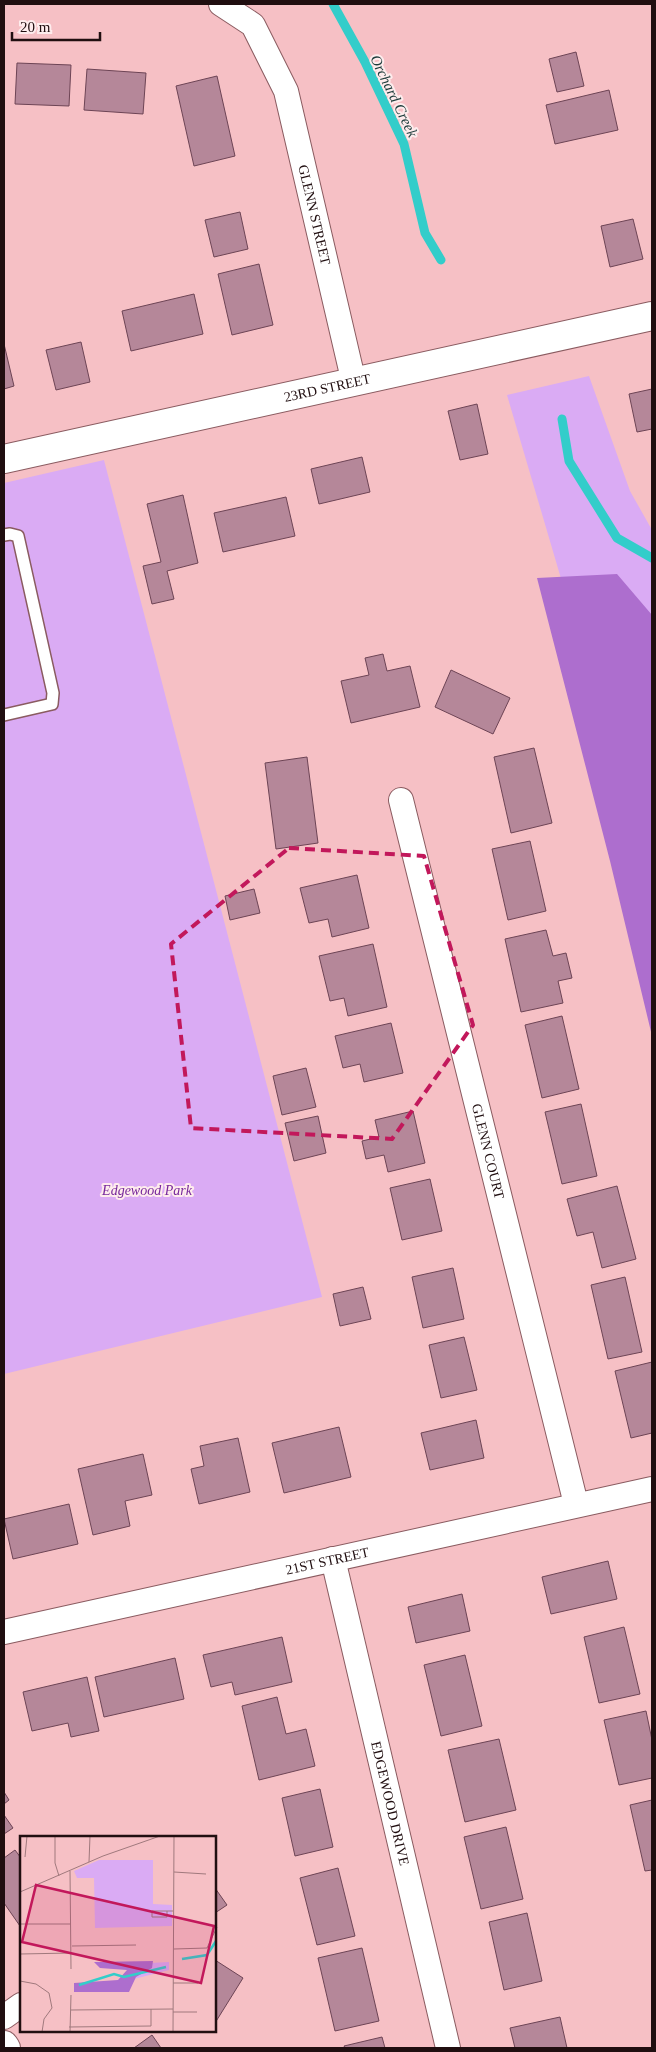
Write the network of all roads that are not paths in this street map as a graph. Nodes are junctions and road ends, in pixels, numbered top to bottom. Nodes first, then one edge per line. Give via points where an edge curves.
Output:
1 (220, 4) edge
2 (652, 316) edge
3 (354, 382) junction
4 (4, 459) edge
5 (4, 535) edge
6 (4, 715) edge
7 (401, 800) dead end
8 (652, 1489) edge
9 (576, 1504) junction
10 (333, 1559) junction
11 (4, 1632) edge
12 (20, 2006) edge
13 (4, 2017) edge
14 (4, 2045) edge
15 (6, 2048) edge
16 (448, 2048) edge

1 - 3 street, GLENN STREET via 254,25 286,91
2 - 3 street, 23RD STREET
3 - 4 street, 23RD STREET
5 - 6 lane via 18,536 53,693 52,704
7 - 9 street, GLENN COURT
8 - 9 street, 21ST STREET
9 - 10 street, 21ST STREET
10 - 11 street, 21ST STREET
10 - 16 street, EDGEWOOD DRIVE
12 - 13 street
14 - 15 street

